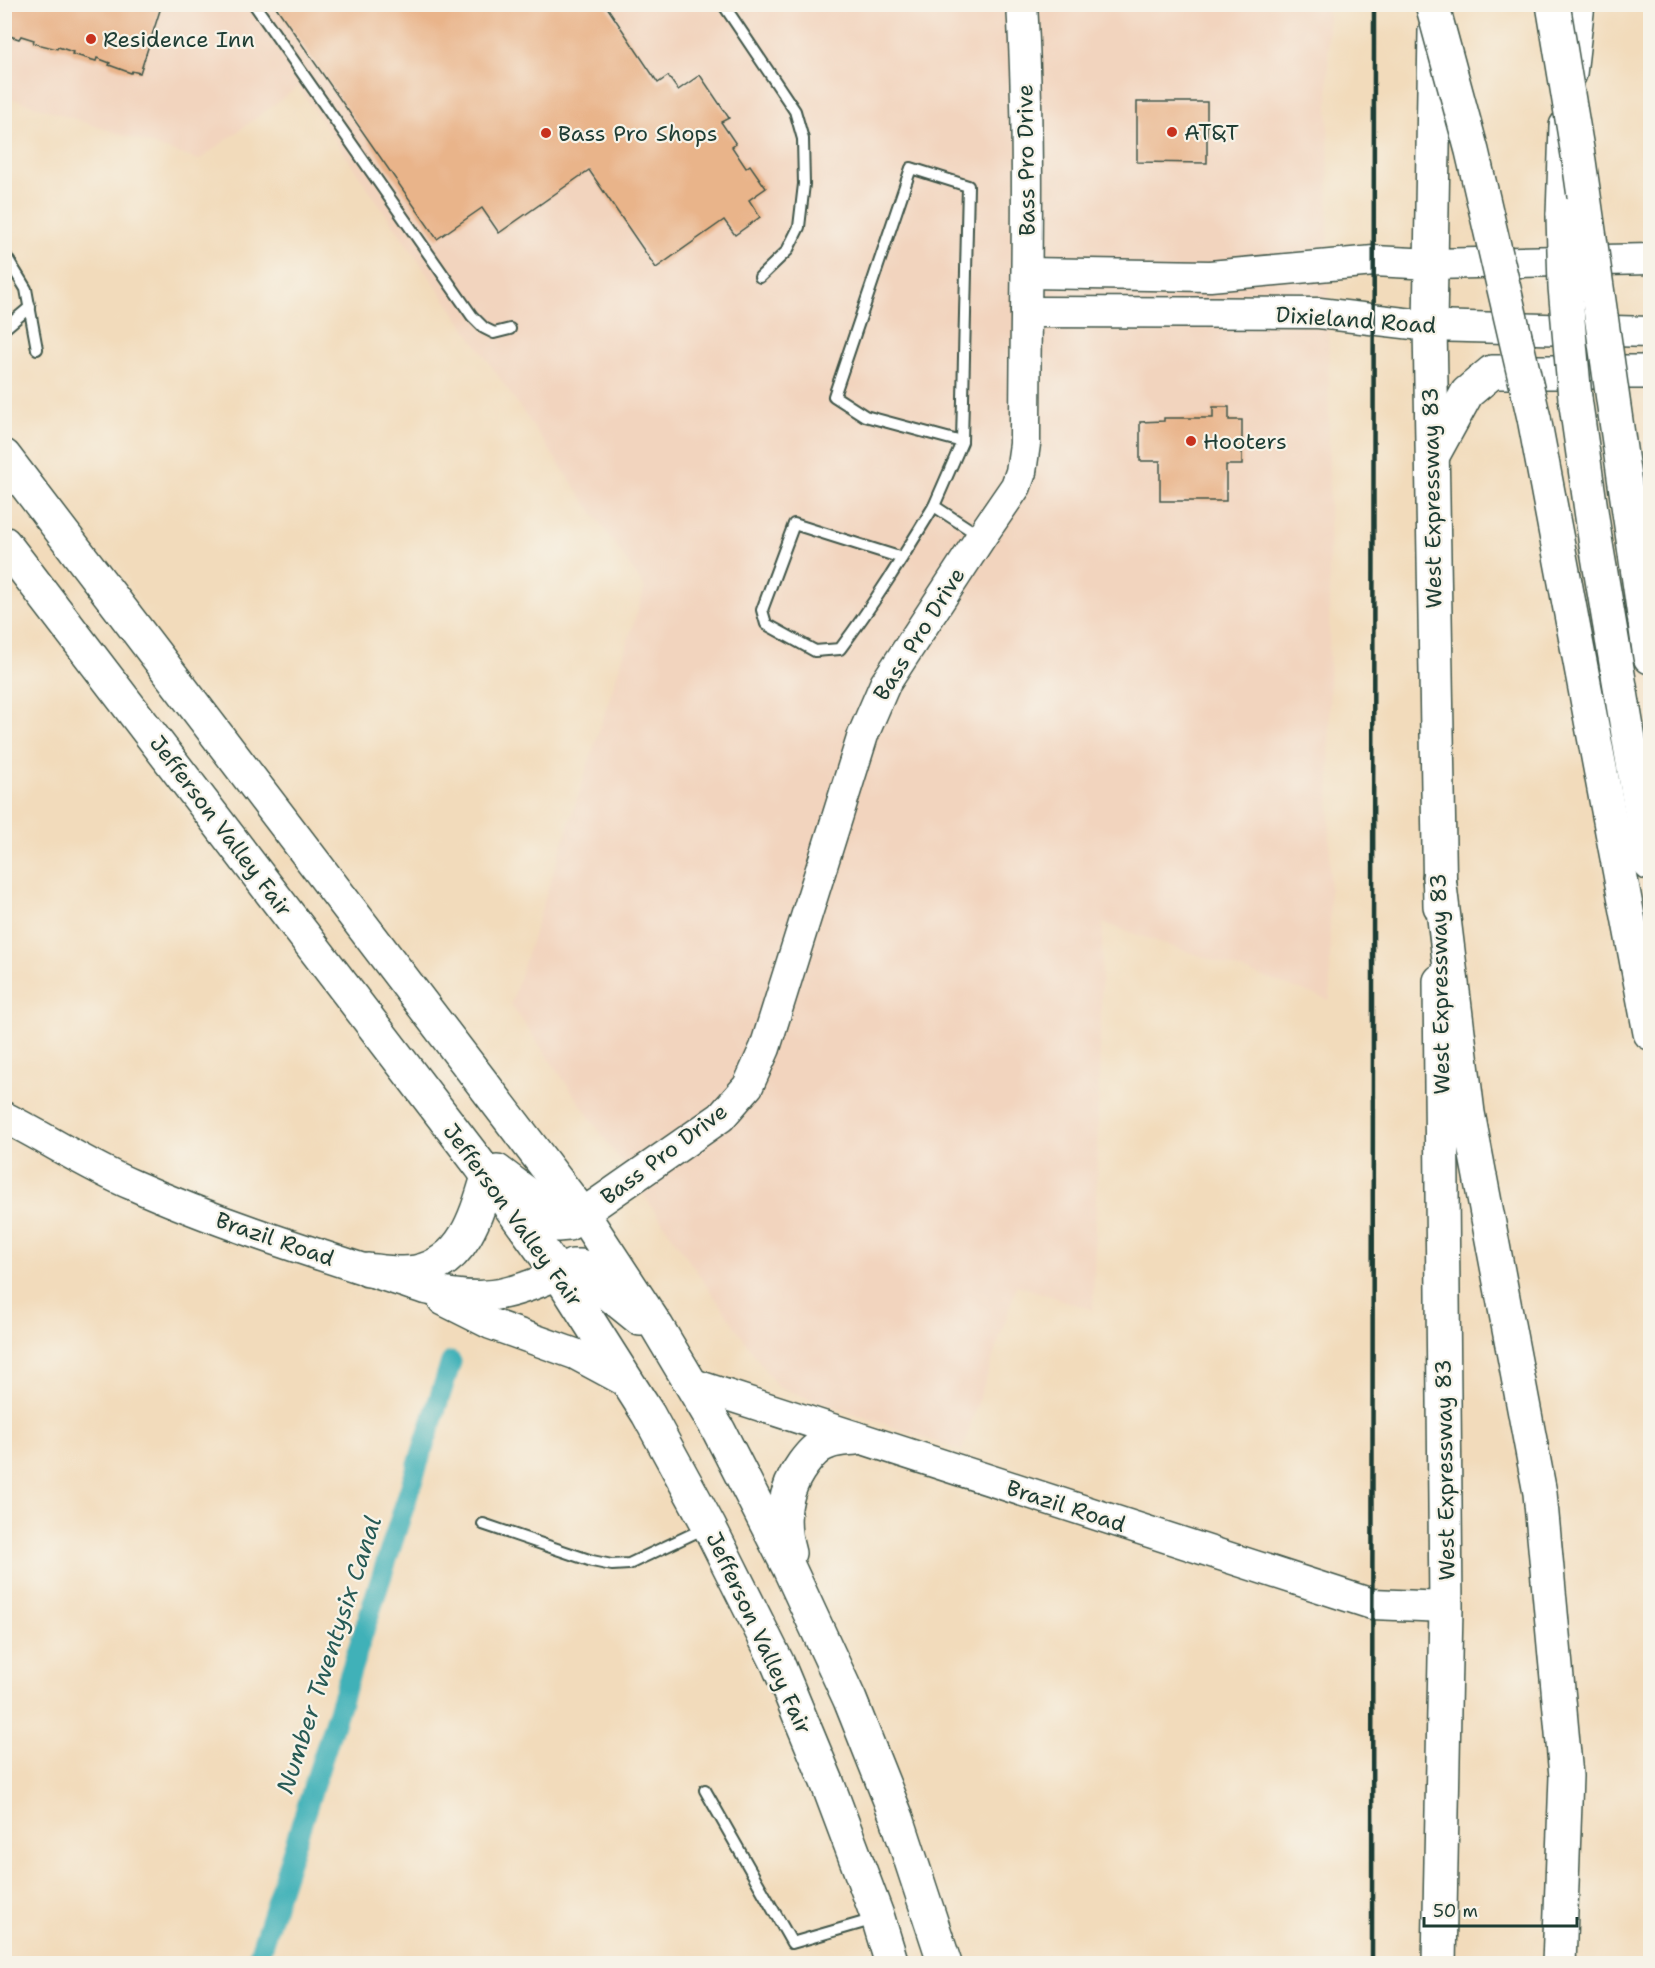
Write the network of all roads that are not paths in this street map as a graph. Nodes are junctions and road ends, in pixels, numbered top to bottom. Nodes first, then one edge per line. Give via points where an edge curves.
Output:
1 (254, 4) edge
2 (723, 4) edge
3 (1022, 4) edge
4 (1433, 4) edge
5 (1553, 4) edge
6 (1578, 4) edge
7 (4, 253) edge
8 (1650, 259) edge
9 (1432, 264) junction
10 (1028, 273) junction
11 (760, 277) dead end
12 (30, 307) junction
13 (1026, 312) junction
14 (1430, 326) junction
15 (4, 328) edge
16 (510, 328) dead end
17 (1650, 332) edge
18 (37, 349) dead end
19 (1650, 372) edge
20 (962, 442) junction
21 (4, 456) edge
22 (1432, 457) junction
23 (934, 506) junction
24 (981, 537) junction
25 (4, 543) edge
26 (902, 558) junction
27 (1650, 657) edge
28 (1650, 864) edge
29 (1439, 878) junction
30 (1650, 1033) edge
31 (4, 1117) edge
32 (465, 1145) junction
33 (488, 1176) junction
34 (582, 1214) junction
35 (368, 1270) junction
36 (559, 1274) junction
37 (425, 1289) junction
38 (667, 1345) junction
39 (627, 1382) junction
40 (690, 1383) junction
41 (855, 1437) junction
42 (483, 1524) dead end
43 (709, 1526) junction
44 (797, 1587) junction
45 (1446, 1607) junction
46 (705, 1790) dead end
47 (878, 1918) junction
48 (892, 1964) edge
49 (945, 1964) edge
50 (1438, 1964) edge
51 (1559, 1964) edge

1 - 16 lane via 472,316 494,333
2 - 11 lane via 795,111 802,139 804,184 799,226 787,251
3 - 10 street, Bass Pro Drive
4 - 9 main road, West Expressway 83
4 - 30 main road, bridge via 1472,151 1534,418
5 - 27 main road, bridge via 1580,161
6 - 28 main road, bridge via 1564,153 1565,287 1590,505
7 - 12 lane via 26,289
8 - 9 street, Dixieland Road
9 - 10 street, Dixieland Road via 1374,261 1210,276
9 - 14 main road, West Expressway 83
10 - 13 street, Bass Pro Drive
12 - 15 lane
12 - 18 lane
13 - 14 street, Dixieland Road via 1319,313
13 - 24 street, Bass Pro Drive via 1025,444 1021,472 1016,486
14 - 17 street, Dixieland Road
14 - 22 main road, West Expressway 83
19 - 22 main road via 1492,372 1467,393
20 - 20 lane via 968,186 911,168 834,396 865,416
20 - 23 lane
21 - 34 main road
22 - 29 main road, West Expressway 83
23 - 24 lane
23 - 26 lane
24 - 34 street, Bass Pro Drive via 875,705 765,1048 748,1086 721,1117
25 - 32 main road, Jefferson Valley Fair
26 - 26 lane via 840,649 815,651 766,624 762,610 794,524
29 - 45 main road, West Expressway 83
29 - 51 main road via 1468,1113 1540,1493 1566,1776
31 - 35 street, Brazil Road via 74,1156 185,1208
32 - 33 main road, Jefferson Valley Fair
32 - 34 main road via 534,1199 557,1225 568,1224
33 - 35 main road via 471,1228 447,1257 416,1272
33 - 36 main road, Jefferson Valley Fair
34 - 38 main road
35 - 37 street, Brazil Road
36 - 37 street, Brazil Road via 527,1288 480,1297
36 - 38 main road via 572,1266 587,1269 603,1289
36 - 39 main road, Jefferson Valley Fair
37 - 39 street via 475,1316 575,1354
38 - 40 main road
39 - 43 main road, Jefferson Valley Fair
40 - 41 street, Brazil Road
40 - 44 main road via 719,1431
41 - 44 main road via 826,1443 809,1455 786,1494 783,1519
41 - 45 street, Brazil Road via 1372,1604
42 - 43 lane via 612,1565 628,1564
43 - 47 main road, Jefferson Valley Fair via 778,1664
44 - 49 main road via 850,1700 897,1818
45 - 50 main road, West Expressway 83
46 - 47 lane via 792,1943
47 - 48 main road, Jefferson Valley Fair

